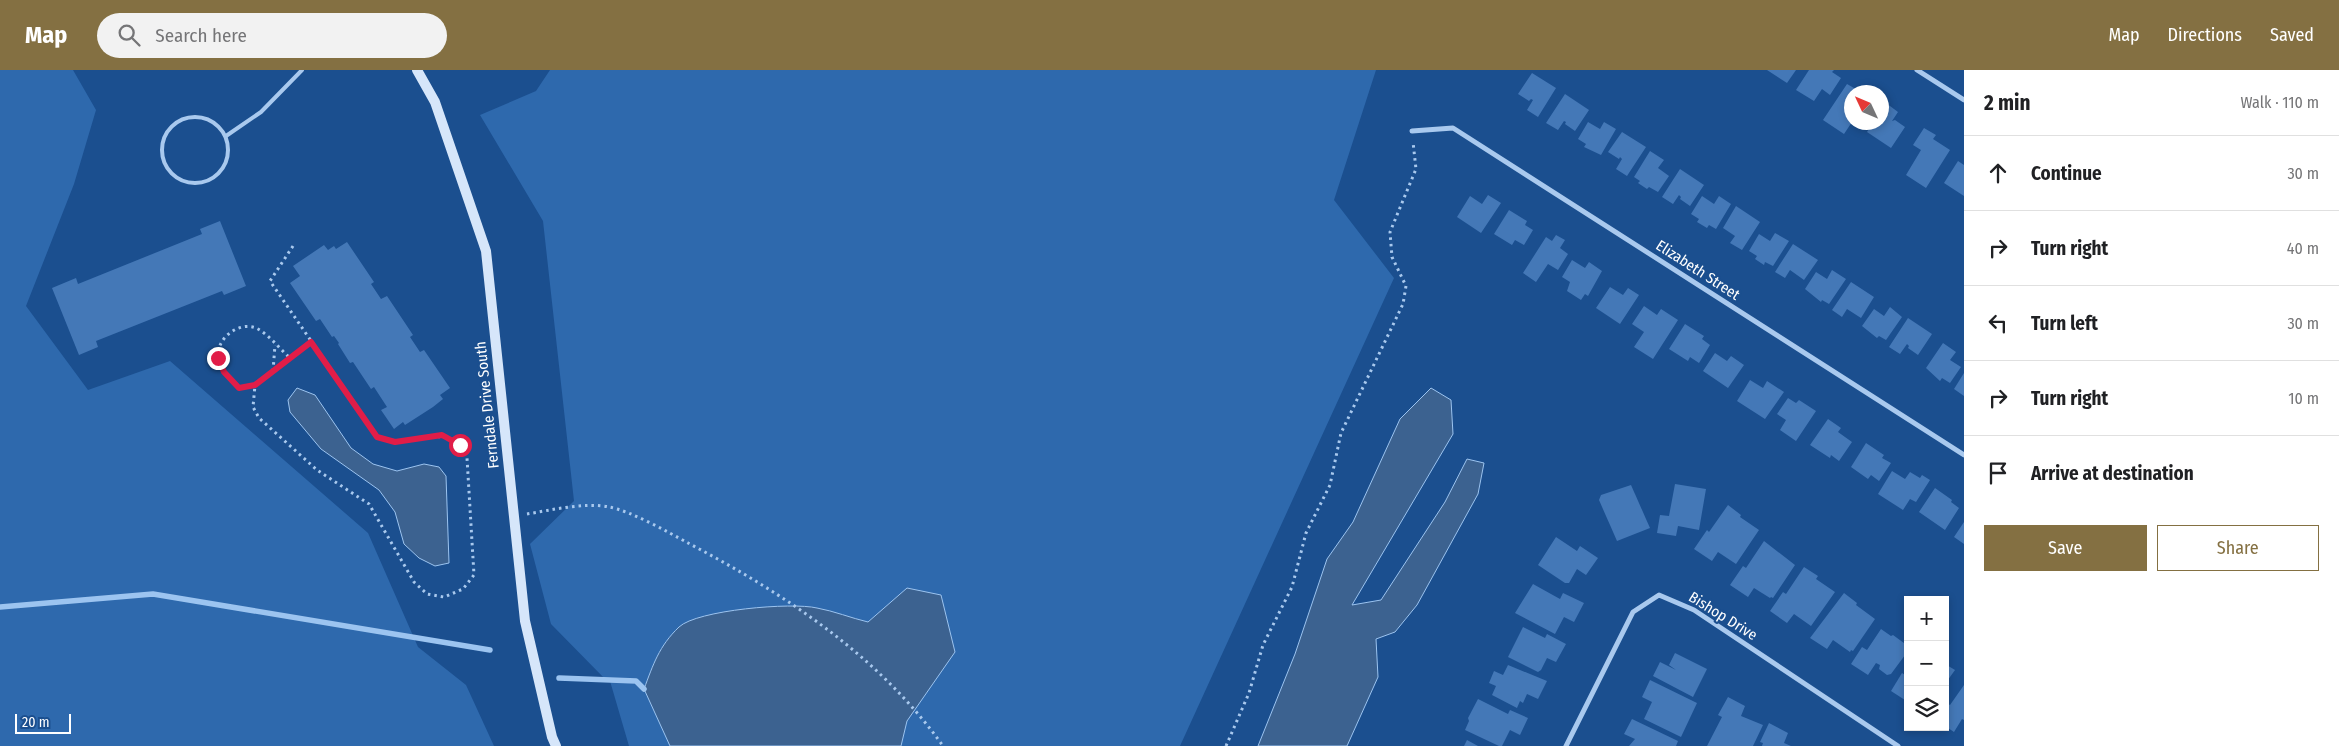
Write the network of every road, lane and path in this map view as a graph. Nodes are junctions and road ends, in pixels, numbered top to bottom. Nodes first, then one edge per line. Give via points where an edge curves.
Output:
1 (302, 70) edge
2 (417, 70) edge
3 (1917, 70) edge
4 (1964, 100) edge
5 (1412, 131) joint
6 (226, 136) junction
7 (293, 246) dead end
8 (311, 342) junction
9 (275, 344) junction
10 (290, 358) junction
11 (273, 372) junction
12 (255, 385) junction
13 (1964, 456) edge
14 (514, 516) junction
15 (556, 746) edge
16 (943, 746) edge
17 (1226, 746) edge
18 (1566, 746) edge
19 (1898, 746) edge

1 - 6 lane via 261,112
2 - 14 main road, Ferndale Drive South via 435,102 486,251
3 - 4 street
5 - 13 street, Elizabeth Street via 1453,128
5 - 17 path via 1416,169 1390,232 1392,257 1406,286 1403,304 1341,433 1330,485 1306,533 1292,587 1263,645 1249,694
6 - 6 lane via 216,124 204,118 191,117 179,121 163,142 167,168 176,177 189,182 215,177 228,157
7 - 8 path via 270,282
8 - 10 path
8 - 12 path via 377,437 395,442 442,435 460,445 467,458 474,575 463,589 444,598 427,594 414,582 369,504 316,470 258,418 253,406
9 - 10 path
9 - 11 path
9 - 12 path via 258,329 244,327 230,331 220,344 218,358 224,372 239,388
10 - 11 path
11 - 12 path
14 - 15 main road, Ferndale Drive South via 525,621
14 - 16 path via 610,507 664,529 785,598 825,627 916,710
18 - 19 street, Bishop Drive via 1633,612 1659,595 1694,610

